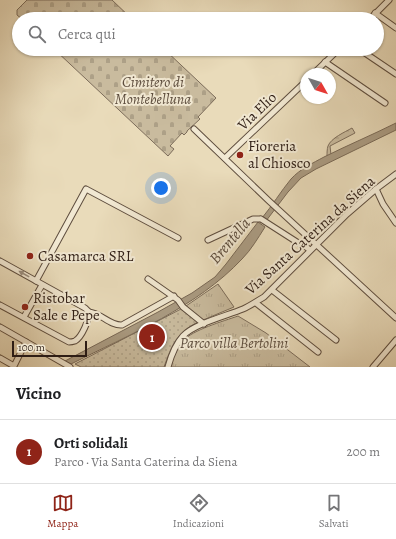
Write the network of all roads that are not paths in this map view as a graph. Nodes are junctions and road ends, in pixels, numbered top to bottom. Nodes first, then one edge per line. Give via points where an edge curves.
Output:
1 (389, 0) edge
2 (377, 12) edge
3 (384, 19) edge
4 (396, 28) edge
5 (331, 56) edge
6 (369, 56) edge
7 (325, 62) junction
8 (319, 68) edge
9 (396, 74) edge
10 (300, 87) edge
11 (385, 103) dead end
12 (194, 129) dead end
13 (225, 158) junction
14 (396, 174) edge
15 (376, 189) junction
16 (396, 223) edge
17 (178, 238) dead end
18 (208, 240) dead end
19 (316, 244) junction
20 (310, 250) junction
21 (0, 261) edge
22 (148, 279) dead end
23 (36, 281) junction
24 (42, 284) junction
25 (272, 290) junction
26 (174, 296) junction
27 (256, 302) junction
28 (0, 305) edge
29 (89, 312) junction
30 (24, 317) junction
31 (396, 318) edge
32 (204, 324) junction
33 (0, 327) edge
34 (336, 340) dead end
35 (396, 340) edge
36 (26, 342) junction
37 (318, 352) dead end
38 (0, 358) edge
39 (70, 367) edge
40 (168, 367) edge
41 (373, 367) edge

1 - 2 street
3 - 4 street
5 - 7 street
6 - 9 street
7 - 8 street
7 - 11 street
10 - 13 street, Via Elio
12 - 13 street
13 - 19 street
14 - 15 street, Via Santa Caterina da Siena
15 - 16 street
15 - 19 street, Via Santa Caterina da Siena
17 - 23 street via 86,189
18 - 20 street via 253,219 260,219
19 - 20 street, Via Santa Caterina da Siena
19 - 31 street
20 - 25 street, Via Santa Caterina da Siena
23 -> 21 street
22 - 26 street
23 - 24 street
24 - 29 street
24 - 30 street
25 - 27 street, Via Santa Caterina da Siena
25 - 34 street
26 - 29 street via 122,325 115,325
26 - 32 street
27 - 32 street, Via Santa Caterina da Siena
27 - 37 street
28 - 30 street
29 - 30 street via 88,322 79,338 72,342
32 - 40 street, Via Santa Caterina da Siena via 190,330 176,345
33 - 36 street
35 - 41 street
36 - 38 street via 14,366
36 - 39 street

